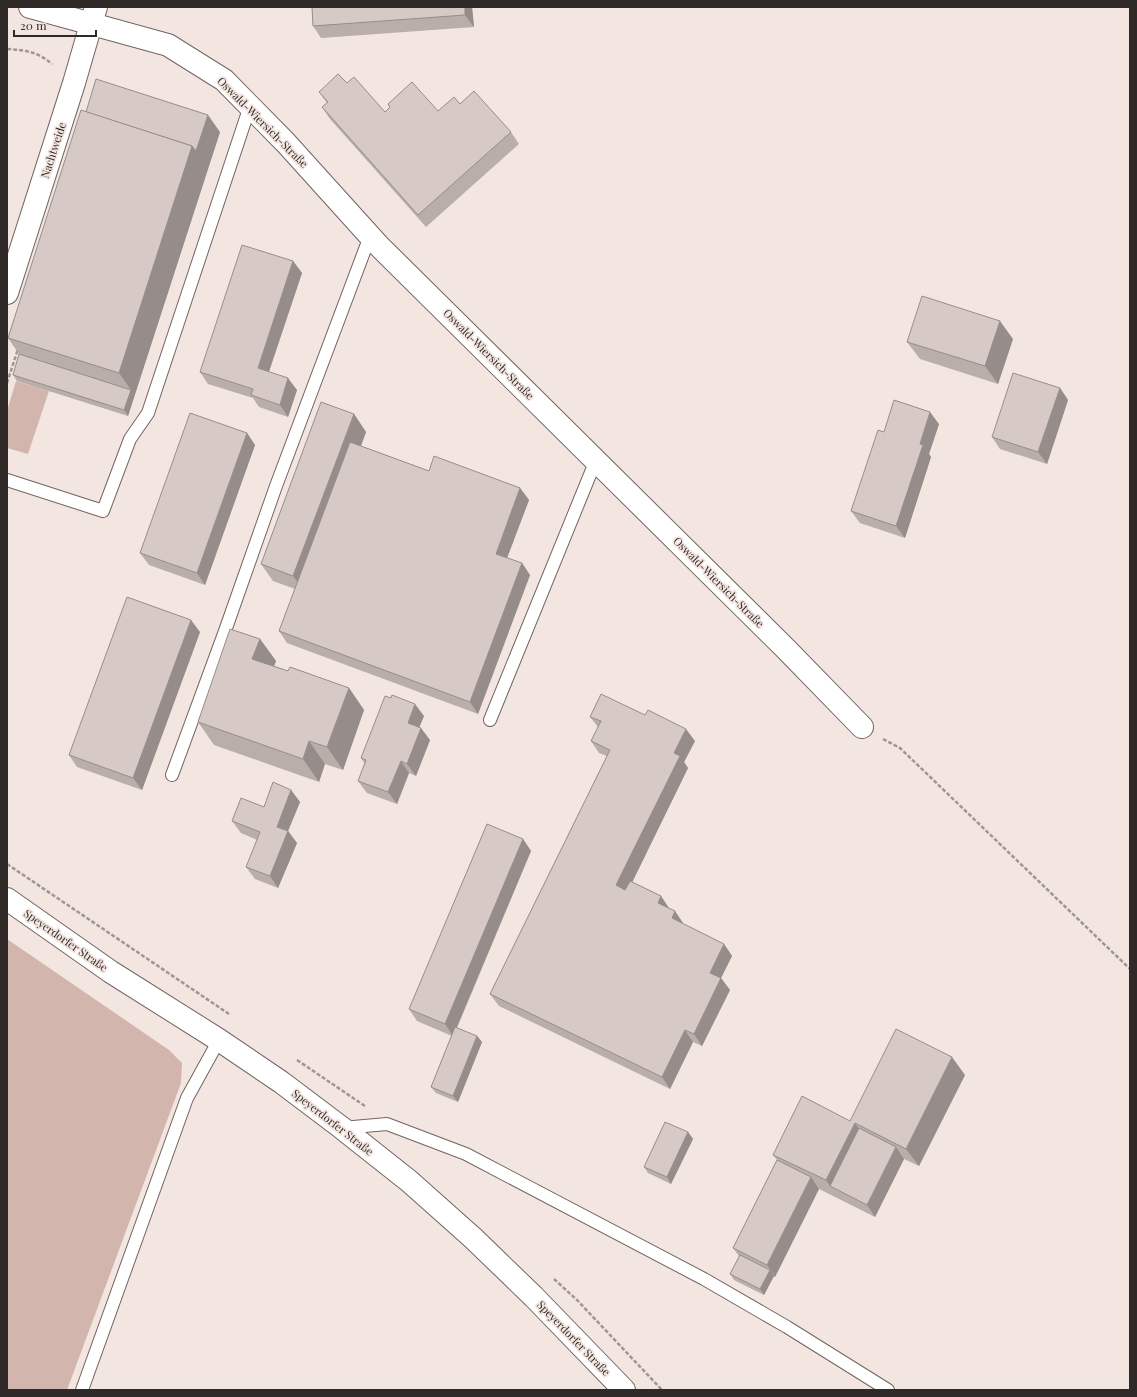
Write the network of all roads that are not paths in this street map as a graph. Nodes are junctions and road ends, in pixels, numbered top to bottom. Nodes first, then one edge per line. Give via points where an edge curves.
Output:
1 (30, 7) edge
2 (94, 15) edge
3 (250, 106) junction
4 (370, 236) junction
5 (7, 293) edge
6 (596, 460) junction
7 (7, 480) edge
8 (490, 720) dead end
9 (862, 727) road end
10 (172, 775) dead end
11 (7, 899) edge
12 (219, 1040) junction
13 (342, 1128) junction
14 (82, 1390) edge
15 (624, 1390) edge
16 (888, 1390) edge

1 - 2 street, Oswald-Wiersich-Straße
2 - 3 street, Oswald-Wiersich-Straße via 168,45 224,80
2 - 5 street, Nachtweide
3 - 4 street, Oswald-Wiersich-Straße
3 - 7 lane via 148,413 130,439 104,511
4 - 6 street, Oswald-Wiersich-Straße
4 - 10 lane via 276,486
6 - 8 lane
6 - 9 street, Oswald-Wiersich-Straße
11 - 12 street, Speyerdorfer Straße via 111,972
12 - 13 street, Speyerdorfer Straße
12 - 14 lane via 187,1098
13 - 15 street, Speyerdorfer Straße via 409,1181 473,1238
13 - 16 lane via 387,1124 466,1154 704,1279

